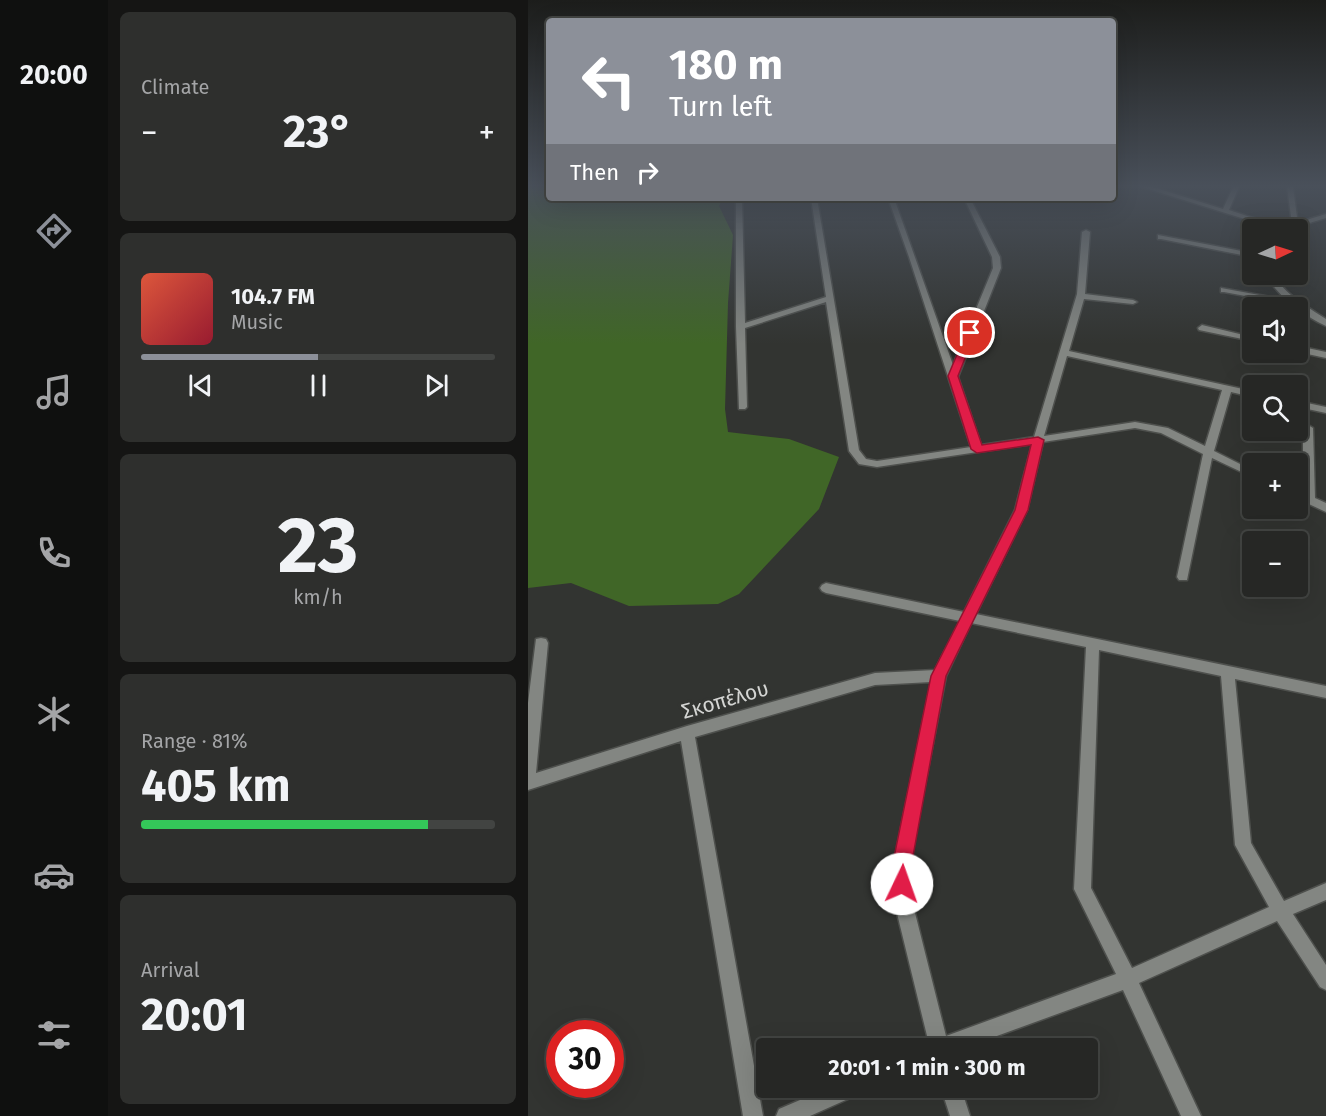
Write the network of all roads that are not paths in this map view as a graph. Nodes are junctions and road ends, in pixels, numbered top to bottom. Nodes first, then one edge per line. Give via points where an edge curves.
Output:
1 (738, 239) edge
2 (820, 239) edge
3 (905, 239) edge
4 (987, 239) edge
5 (1085, 239) edge
6 (1172, 239) edge
7 (1242, 253) edge
8 (1275, 285) edge
9 (1224, 290) dead end
10 (1080, 297) junction
11 (1262, 297) edge
12 (1290, 297) edge
13 (828, 299) junction
14 (1133, 302) dead end
15 (1308, 310) edge
16 (1326, 323) edge
17 (740, 327) junction
18 (1202, 328) dead end
19 (1242, 337) edge
20 (1308, 351) edge
21 (1064, 353) junction
22 (1326, 355) edge
23 (953, 376) junction
24 (1227, 389) junction
25 (1242, 392) edge
26 (1308, 406) edge
27 (742, 407) dead end
28 (1326, 411) edge
29 (1308, 428) dead end
30 (1038, 440) junction
31 (977, 449) junction
32 (1208, 453) junction
33 (1242, 469) edge
34 (1309, 501) joint
35 (1326, 508) edge
36 (1183, 577) dead end
37 (826, 588) dead end
38 (969, 617) junction
39 (541, 643) dead end
40 (1093, 643) junction
41 (1227, 670) junction
42 (939, 676) junction
43 (1326, 692) edge
44 (687, 733) junction
45 (528, 776) edge
46 (528, 783) edge
47 (1326, 891) edge
48 (1280, 910) junction
49 (1128, 979) junction
50 (1326, 981) edge
51 (827, 1098) edge
52 (954, 1098) edge
53 (753, 1116) edge
54 (786, 1116) edge
55 (960, 1116) edge
56 (1191, 1116) edge

1 - 17 street
2 - 13 street
3 - 23 street
4 - 23 street via 997,268
5 - 10 street
6 - 7 street
8 - 12 street
9 - 11 street
10 - 14 street
10 - 21 street
13 - 17 street
13 - 31 street via 854,452 863,462 877,464
15 - 16 street
17 - 27 street
18 - 19 street
20 - 22 street
21 - 24 street
21 - 30 street
23 - 31 street
24 - 25 street
24 - 32 street
26 - 28 street
29 - 34 street
30 - 31 street
30 - 32 street via 1135,425 1164,430
30 - 38 street via 1021,510
32 - 33 street
32 - 36 street
34 - 35 street
37 - 38 street
38 - 40 street
38 - 42 street
39 - 45 street
40 - 41 street
40 - 49 street via 1082,889
41 - 43 street
41 - 48 street via 1243,845
42 - 44 street, Σκοπέλου via 875,679
42 - 49 street via 901,867 903,901 939,1048
44 - 46 street, Σκοπέλου
44 - 53 street
47 - 48 street
48 - 49 street
48 - 50 street
49 - 56 street
51 - 54 street
52 - 55 street

